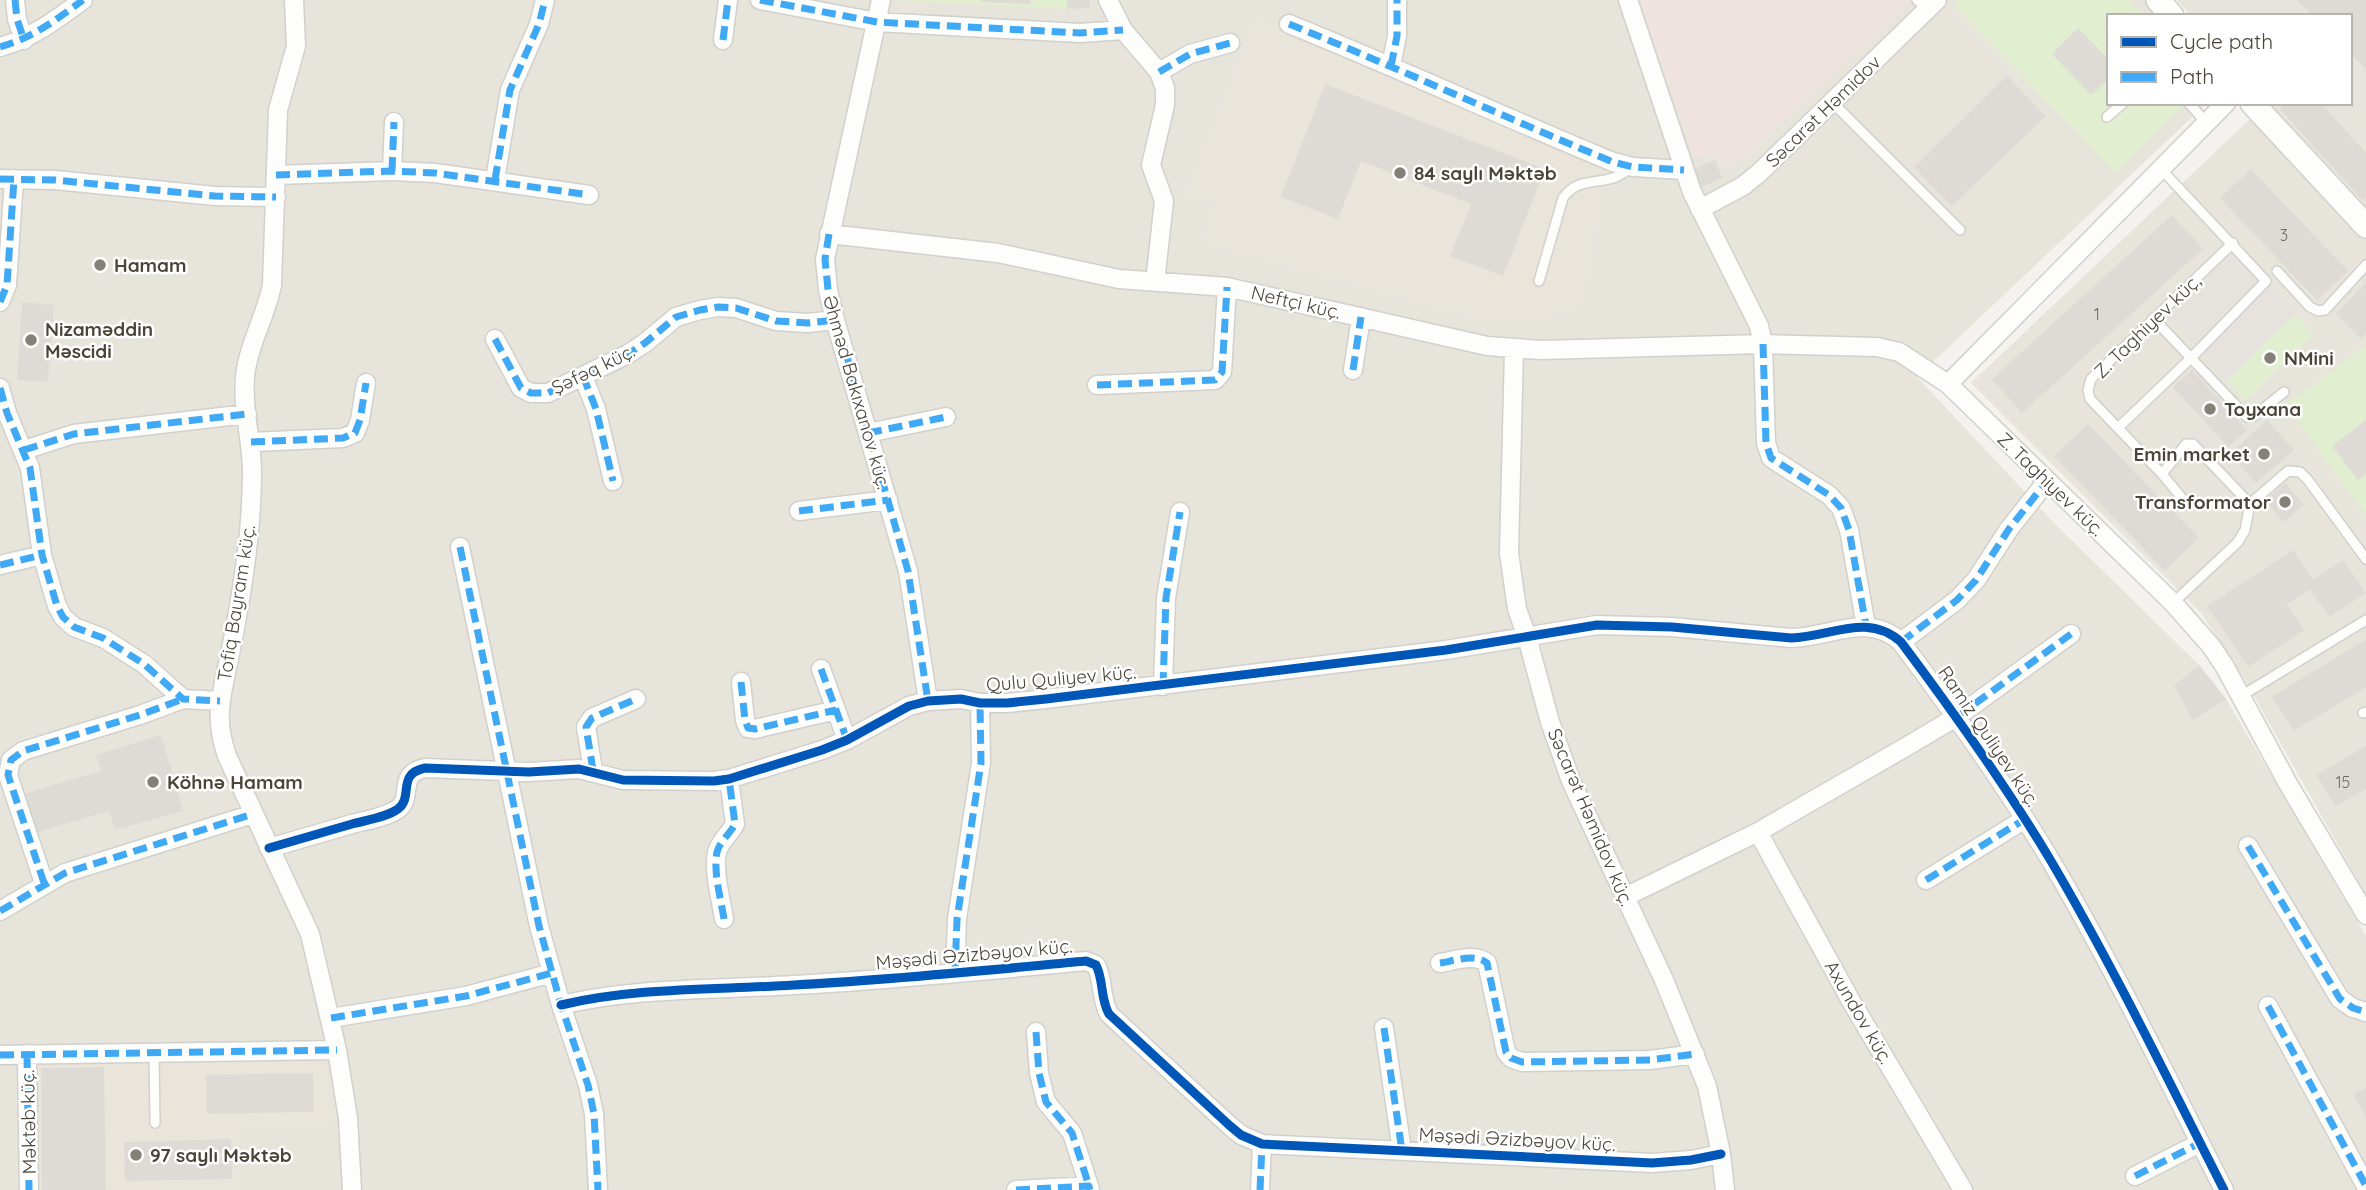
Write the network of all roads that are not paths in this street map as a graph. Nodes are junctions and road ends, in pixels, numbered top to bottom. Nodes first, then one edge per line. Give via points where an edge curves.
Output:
1 (15, 0) edge
2 (83, 0) edge
3 (294, 0) edge
4 (545, 0) edge
5 (728, 0) edge
6 (760, 0) edge
7 (881, 0) edge
8 (1108, 0) edge
9 (1397, 0) edge
10 (1628, 0) edge
11 (2158, 0) edge
12 (1927, 3) edge
13 (2170, 14) edge
14 (877, 22) junction
15 (1289, 24) dead end
16 (1123, 30) junction
17 (24, 40) junction
18 (723, 40) dead end
19 (1230, 43) dead end
20 (0, 47) edge
21 (1391, 65) junction
22 (1158, 72) junction
23 (1833, 103) junction
24 (2121, 105) edge
25 (2191, 105) edge
26 (2224, 105) edge
27 (2254, 105) edge
28 (2107, 117) dead end
29 (394, 122) dead end
30 (2206, 123) junction
31 (1633, 167) junction
32 (2160, 168) junction
33 (1684, 170) junction
34 (392, 171) junction
35 (276, 175) junction
36 (7, 179) edge
37 (495, 180) junction
38 (589, 195) dead end
39 (276, 197) junction
40 (1700, 209) junction
41 (2366, 226) edge
42 (1960, 230) dead end
43 (829, 234) junction
44 (2233, 243) junction
45 (2366, 265) edge
46 (2277, 271) dead end
47 (1539, 281) dead end
48 (1155, 282) junction
49 (1227, 287) junction
50 (0, 302) edge
51 (1361, 317) junction
52 (2153, 318) junction
53 (835, 320) junction
54 (495, 339) dead end
55 (1763, 344) junction
56 (1514, 349) junction
57 (2191, 358) junction
58 (1353, 370) dead end
59 (583, 376) junction
60 (366, 383) dead end
61 (1948, 384) junction
62 (1097, 385) dead end
63 (0, 388) edge
64 (2284, 392) dead end
65 (247, 414) junction
66 (946, 417) dead end
67 (2118, 428) junction
68 (868, 433) junction
69 (251, 442) junction
70 (24, 450) junction
71 (2162, 474) junction
72 (613, 481) dead end
73 (2047, 481) junction
74 (888, 500) junction
75 (2186, 503) dead end
76 (2250, 504) junction
77 (799, 512) dead end
78 (1180, 512) dead end
79 (460, 547) dead end
80 (43, 555) junction
81 (2366, 559) edge
82 (0, 565) edge
83 (2173, 603) junction
84 (2366, 620) edge
85 (1866, 626) junction
86 (2071, 634) dead end
87 (1527, 637) junction
88 (1901, 642) junction
89 (821, 668) dead end
90 (741, 682) dead end
91 (1163, 686) junction
92 (2241, 696) junction
93 (183, 699) junction
94 (636, 699) dead end
95 (220, 701) junction
96 (928, 701) junction
97 (980, 703) junction
98 (836, 710) junction
99 (1958, 716) junction
100 (847, 740) junction
101 (593, 770) junction
102 (506, 772) junction
103 (729, 779) junction
104 (253, 814) junction
105 (2025, 819) junction
106 (1758, 832) junction
107 (2248, 846) dead end
108 (269, 848) junction
109 (1926, 880) dead end
110 (44, 883) junction
111 (1625, 897) junction
112 (0, 911) edge
113 (2366, 915) edge
114 (724, 919) dead end
115 (1440, 963) dead end
116 (552, 973) junction
117 (955, 973) junction
118 (562, 1005) junction
119 (2268, 1006) dead end
120 (2366, 1012) edge
121 (331, 1018) junction
122 (1384, 1028) dead end
123 (1037, 1032) dead end
124 (337, 1050) junction
125 (154, 1052) junction
126 (27, 1054) junction
127 (1696, 1054) junction
128 (0, 1055) edge
129 (155, 1123) dead end
130 (2200, 1143) junction
131 (1262, 1144) junction
132 (1402, 1151) junction
133 (1721, 1154) junction
134 (2136, 1176) dead end
135 (1090, 1188) edge
136 (2365, 1188) edge
137 (29, 1190) edge
138 (352, 1190) edge
139 (598, 1190) edge
140 (1016, 1190) edge
141 (1259, 1190) edge
142 (1725, 1190) edge
143 (1963, 1190) edge
144 (2224, 1190) edge

1 - 17 street
2 - 17 street
3 - 35 street, Tofiq Bayram küç. via 296,46 279,99
4 - 37 street via 510,90
5 - 18 street
6 - 14 street
7 - 14 street, Əhməd Bakıxanov küç.
8 - 16 street
9 - 21 street
10 - 33 street
11 - 13 street
12 - 23 street, Səcarət Həmidov
14 - 16 street via 1080,33
14 - 43 street, Əhməd Bakıxanov küç.
15 - 21 street
16 - 22 street
17 - 20 street
19 - 22 street via 1190,54
21 - 31 street via 1495,114
22 - 48 street via 1165,88 1165,105 1151,165 1164,201
23 - 40 street, Səcarət Həmidov via 1743,186
23 - 42 lane
24 - 28 lane
25 - 30 lane
26 - 30 street
27 - 41 street
29 - 34 street
30 - 32 street
31 - 33 street
31 - 47 lane via 1616,177 1568,190
32 - 44 lane
32 - 61 street
33 - 40 street
34 - 35 street
34 - 37 street
35 - 39 street, Tofiq Bayram küç.
36 - 39 street
36 - 50 street via 7,285
37 - 38 street
39 - 65 street, Tofiq Bayram küç. via 272,285 248,360
40 - 55 street via 1759,326
43 - 48 street, Neftçi küç. via 999,253 1119,279
43 - 53 street, Əhməd Bakıxanov küç. via 825,259
44 - 52 lane, Z. Taghiyev küç,
44 - 57 lane via 2266,281
45 - 46 lane via 2325,310 2318,311
48 - 49 street, Neftçi küç.
49 - 51 street, Neftçi küç.
49 - 62 street via 1222,372 1215,380
51 - 56 street, Neftçi küç.
51 - 58 street
52 - 57 lane
52 - 67 lane, Z. Taghiyev küç, via 2091,379 2090,400
53 - 59 street, Şəfəq küç. via 776,321 736,308 700,310 676,317 645,343
53 - 68 street, Əhməd Bakıxanov küç.
54 - 59 street, Şəfəq küç. via 521,388 531,393 548,393
55 - 56 street, Neftçi küç.
55 - 61 street, Neftçi küç. via 1877,347 1899,352
55 - 85 street via 1766,443 1771,458 1829,495 1841,508
56 - 87 street, Səcarət Həmidov küç. via 1509,553 1512,587
57 - 64 lane via 2247,417
57 - 67 lane
59 - 72 street
60 - 69 street via 355,433 343,438
61 - 73 street, Z. Taghiyev küç.
63 - 70 street
65 - 69 street, Tofiq Bayram küç.
65 - 70 street via 74,434
66 - 68 street
67 - 71 lane, Z. Taghiyev küç,
68 - 74 street, Əhməd Bakıxanov küç.
69 - 95 street, Tofiq Bayram küç. via 251,512
70 - 80 street via 34,484
71 - 75 lane, Z. Taghiyev küç,
71 - 76 lane via 2186,444 2193,444
73 - 83 street, Z. Taghiyev küç.
73 - 88 street via 1976,580
74 - 77 street
74 - 96 street, Əhməd Bakıxanov küç. via 908,571
76 - 81 lane via 2288,471 2300,472
76 - 83 lane via 2238,542
78 - 91 street via 1166,598
79 - 102 street
80 - 82 street
80 - 93 street via 63,617 144,664
83 - 92 street, Z. Taghiyev küç. via 2211,646
84 - 92 lane
85 - 87 street via 1791,638 1597,625
85 - 88 street, Ramiz Quliyev küç. via 1890,632
86 - 99 street
87 - 91 street, Qulu Quliyev küç.
87 - 111 street, Səcarət Həmidov küç. via 1571,781
88 - 99 street, Ramiz Quliyev küç.
89 - 98 street
90 - 98 street via 748,728
91 - 97 street, Qulu Quliyev küç.
92 - 113 street, Z. Taghiyev küç.
93 - 95 street
93 - 110 street via 23,751 12,760 8,775
94 - 101 street via 592,718 586,727
95 - 104 street, Tofiq Bayram küç. via 220,736
96 - 97 street, Qulu Quliyev küç.
96 - 100 street, Qulu Quliyev küç. via 909,706
97 - 117 street via 981,763 957,919
98 - 100 street
99 - 105 street, Ramiz Quliyev küç.
99 - 106 street
100 - 103 street, Qulu Quliyev küç.
101 - 102 street, Qulu Quliyev küç.
101 - 103 street, Qulu Quliyev küç. via 623,780
102 - 108 street, Qulu Quliyev küç. via 416,770 398,808
102 - 116 street
103 - 114 street via 735,824 717,853
104 - 108 street, Tofiq Bayram küç.
104 - 110 street
105 - 109 street
105 - 130 street, Ramiz Quliyev küç. via 2088,927
106 - 111 street
106 - 143 street, Axundov küç.
107 - 120 street via 2340,999
108 - 121 street, Tofiq Bayram küç. via 310,934
110 - 112 street
111 - 127 street, Səcarət Həmidov küç.
115 - 127 street via 1482,958 1487,963 1506,1052 1522,1062 1650,1060
116 - 118 street
116 - 121 street via 466,996
117 - 118 street, Məşədi Əzizbəyov küç. via 635,994
117 - 131 street, Məşədi Əzizbəyov küç. via 1086,961 1096,965 1109,1014 1229,1125
118 - 139 street via 594,1114
119 - 136 street
121 - 124 street, Tofiq Bayram küç.
122 - 132 street
123 - 135 street via 1046,1102 1072,1133
124 - 125 street
124 - 138 street, Tofiq Bayram küç. via 348,1118
125 - 126 street
125 - 129 lane
126 - 128 street
126 - 137 street, Məktəb küç.
127 - 133 street, Səcarət Həmidov küç.
130 - 134 street
130 - 144 street, Ramiz Quliyev küç.
131 - 132 street, Məşədi Əzizbəyov küç.
131 - 141 street
132 - 133 street, Məşədi Əzizbəyov küç. via 1652,1163
133 - 142 street, Səcarət Həmidov küç.
135 - 140 street

